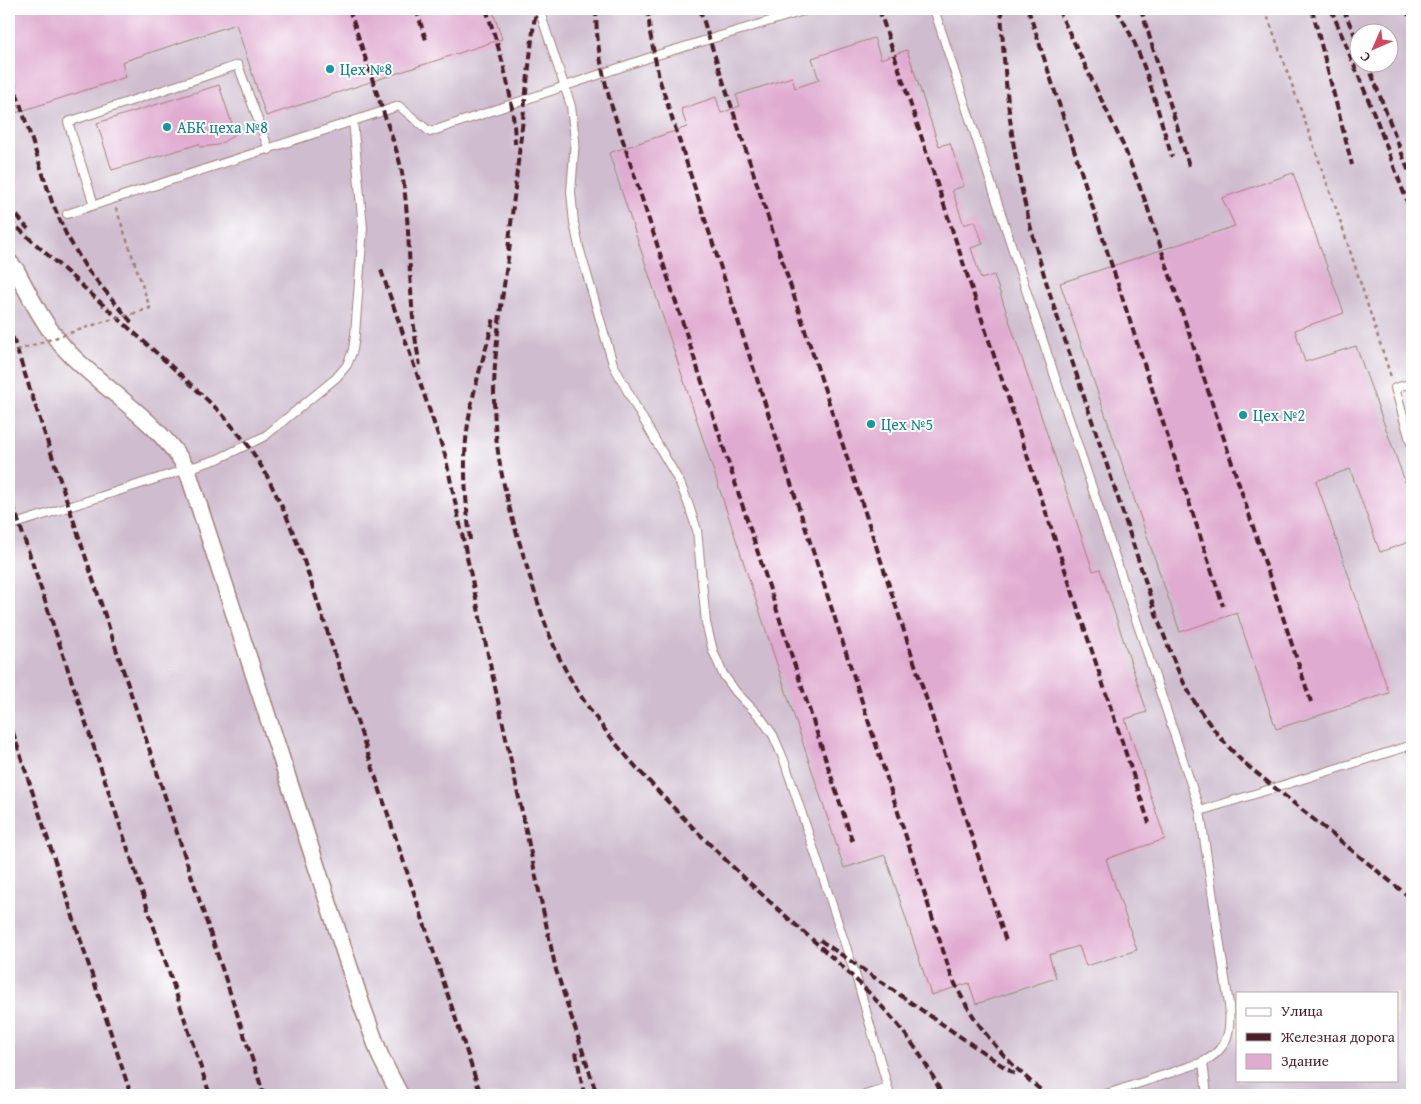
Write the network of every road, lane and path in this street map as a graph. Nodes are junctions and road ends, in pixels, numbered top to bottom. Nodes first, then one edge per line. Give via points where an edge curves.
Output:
1 (539, 9) edge
2 (810, 9) edge
3 (934, 9) edge
4 (1264, 9) edge
5 (565, 87) junction
6 (353, 121) junction
7 (268, 150) junction
8 (114, 199) junction
9 (94, 205) junction
10 (67, 214) dead end
11 (9, 262) edge
12 (9, 352) edge
13 (1412, 383) edge
14 (1395, 388) junction
15 (1412, 447) edge
16 (186, 470) junction
17 (9, 526) edge
18 (1412, 745) edge
19 (1200, 811) junction
20 (1204, 1062) junction
21 (889, 1092) edge
22 (400, 1095) edge
23 (865, 1095) edge
24 (1104, 1095) edge
25 (1207, 1095) edge

1 - 5 lane
2 - 5 lane via 654,56
3 - 19 lane
4 - 14 path
5 - 6 lane via 430,132 399,106
5 - 21 lane via 575,140 571,192 574,224 613,364 680,483 697,530 705,615 713,651 723,674 773,735 784,760 858,983
6 - 7 lane
6 - 16 lane via 363,228 355,335 347,365 336,378 265,436 218,459
7 - 8 lane
7 - 9 lane via 238,65 68,122
8 - 9 lane
8 - 12 path, bridge via 150,308
9 - 10 lane
11 - 16 street via 55,337 162,435
13 - 14 lane
14 - 15 lane
16 - 17 lane
16 - 22 street via 361,1003 381,1058
18 - 19 lane
19 - 20 lane via 1230,1024 1226,1040 1216,1055
20 - 24 lane
20 - 25 lane
21 - 23 lane

